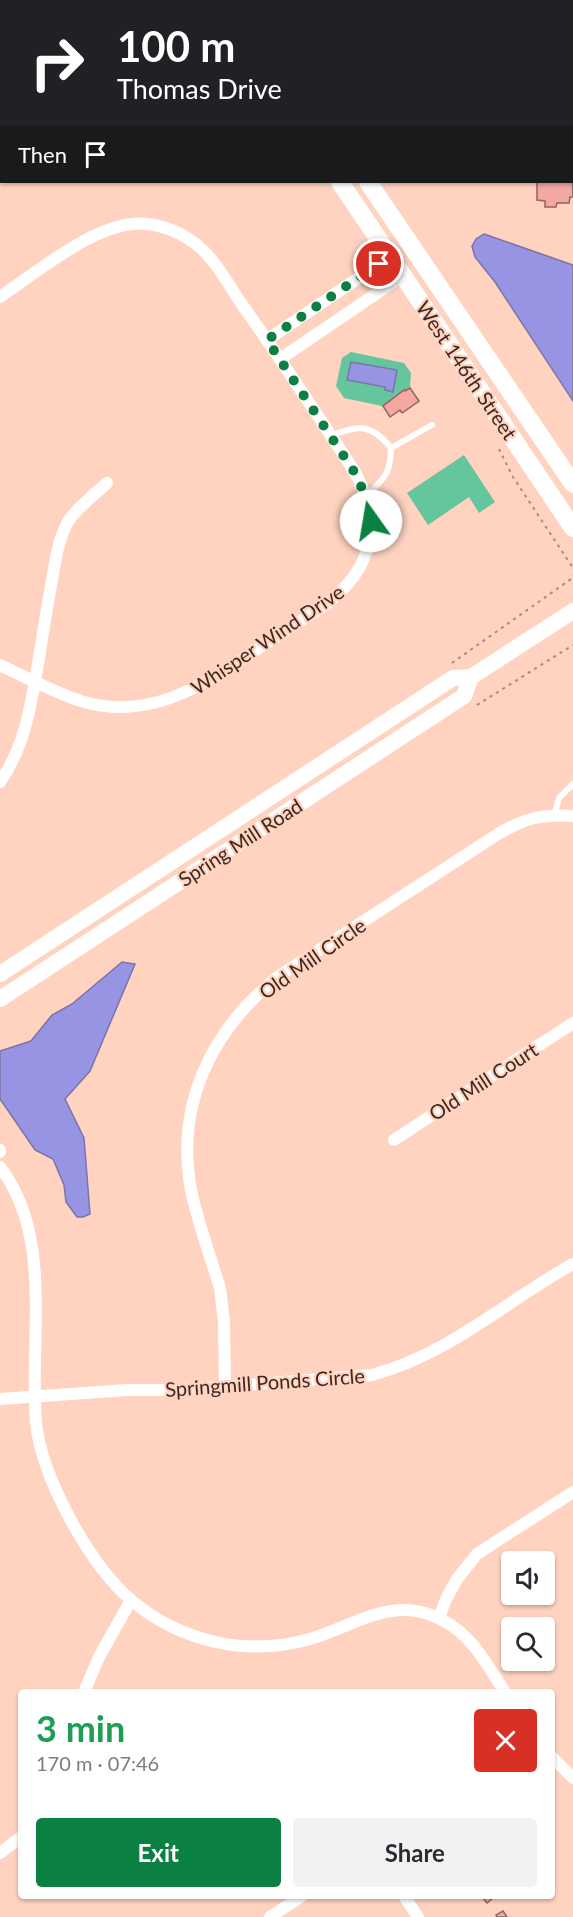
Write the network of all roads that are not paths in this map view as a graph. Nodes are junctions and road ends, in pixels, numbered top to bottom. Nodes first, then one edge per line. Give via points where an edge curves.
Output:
1 (341, 183) edge
2 (369, 183) edge
3 (416, 251) junction
4 (397, 265) junction
5 (0, 297) edge
6 (274, 350) junction
7 (432, 425) dead end
8 (331, 436) junction
9 (391, 448) junction
10 (107, 483) dead end
11 (573, 484) edge
12 (366, 496) junction
13 (573, 528) edge
14 (573, 611) edge
15 (0, 665) edge
16 (471, 677) junction
17 (35, 683) junction
18 (0, 782) edge
19 (573, 784) edge
20 (554, 815) junction
21 (573, 816) edge
22 (0, 974) edge
23 (0, 999) edge
24 (573, 1023) edge
25 (394, 1140) dead end
26 (0, 1167) edge
27 (573, 1264) edge
28 (225, 1387) junction
29 (35, 1397) junction
30 (0, 1399) edge
31 (573, 1492) edge
32 (131, 1600) junction
33 (439, 1618) junction
34 (85, 1689) edge
35 (503, 1689) edge
36 (555, 1760) edge
37 (573, 1778) edge
38 (18, 1839) edge
39 (0, 1853) edge
40 (297, 1899) edge
41 (406, 1899) edge
42 (270, 1917) edge
43 (418, 1917) edge

1 - 4 main road, West 146th Street
2 - 3 main road, West 146th Street
3 - 4 street
3 - 11 main road, West 146th Street
4 - 6 street via 379,264
4 - 6 street via 392,283
4 - 13 main road, West 146th Street
5 - 6 street, Whisper Wind Drive via 101,231 148,224 180,234 198,246
6 - 8 street, Whisper Wind Drive
7 - 9 lane
8 - 9 lane via 354,428 370,429
8 - 12 street, Whisper Wind Drive
9 - 12 lane via 390,468
10 - 17 street via 69,521 63,534
12 - 17 street, Whisper Wind Drive via 371,521 369,539 366,555 351,582 327,604 207,682 170,700 125,706 86,702
14 - 16 street, Spring Mill Road
15 - 17 street, Whisper Wind Drive
16 - 22 street, Spring Mill Road via 453,678
16 - 23 street, Spring Mill Road via 464,696
17 - 18 street via 21,744
19 - 20 lane via 559,798
20 - 21 street, Old Mill Circle
20 - 28 street, Old Mill Circle via 518,822 279,976 239,1014 209,1057 192,1110 188,1166 223,1304
24 - 25 street, Old Mill Court
26 - 29 street via 21,1201 31,1236
27 - 28 street, Springmill Ponds Circle via 431,1353 396,1369 350,1378
28 - 29 street, Springmill Ponds Circle
29 - 30 street, Springmill Ponds Circle
29 - 32 street via 40,1444 58,1496 98,1561
31 - 33 street via 477,1554 457,1579
32 - 33 street via 166,1625 187,1634 215,1643 253,1647 309,1639 384,1611 412,1611
32 - 34 street
33 - 35 street via 475,1647
36 - 37 street
38 - 39 street
40 - 42 street
41 - 43 street

